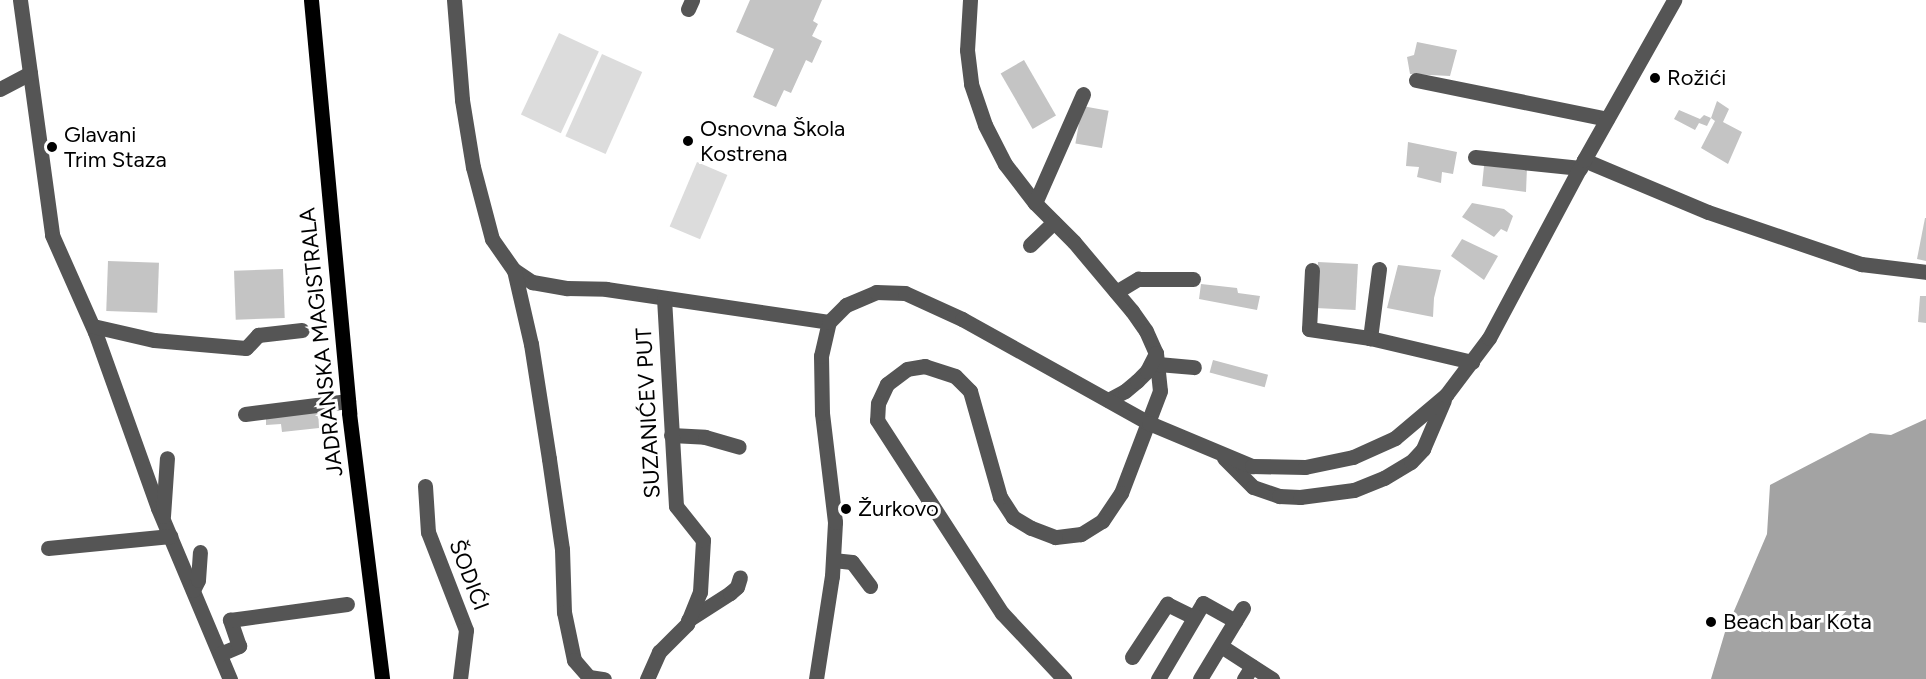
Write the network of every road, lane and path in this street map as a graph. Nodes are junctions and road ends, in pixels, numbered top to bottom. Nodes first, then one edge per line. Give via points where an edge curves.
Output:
1 (20, 0) edge
2 (311, 0) edge
3 (454, 0) edge
4 (970, 0) edge
5 (1674, 0) edge
6 (30, 73) junction
7 (1416, 80) dead end
8 (0, 88) edge
9 (1083, 94) dead end
10 (1607, 119) junction
11 (1475, 157) dead end
12 (1582, 164) junction
13 (1035, 203) junction
14 (1054, 222) junction
15 (1030, 245) dead end
16 (1380, 269) dead end
17 (514, 270) junction
18 (1312, 270) dead end
19 (1926, 272) edge
20 (1193, 279) dead end
21 (1116, 292) junction
22 (664, 298) junction
23 (829, 322) junction
24 (93, 326) junction
25 (302, 330) dead end
26 (1370, 338) junction
27 (1157, 358) junction
28 (1472, 362) junction
29 (1194, 367) dead end
30 (1446, 395) junction
31 (348, 400) junction
32 (1108, 400) junction
33 (245, 414) dead end
34 (1149, 423) junction
35 (671, 435) junction
36 (739, 447) dead end
37 (1218, 453) junction
38 (167, 458) dead end
39 (425, 486) dead end
40 (163, 519) junction
41 (170, 536) junction
42 (48, 548) dead end
43 (200, 552) dead end
44 (833, 560) junction
45 (740, 577) dead end
46 (870, 586) dead end
47 (193, 590) junction
48 (347, 604) dead end
49 (1194, 617) junction
50 (688, 620) junction
51 (1221, 646) junction
52 (220, 654) junction
53 (1132, 657) dead end
54 (1248, 673) edge
55 (230, 679) edge
56 (382, 679) edge
57 (460, 679) edge
58 (604, 679) edge
59 (647, 679) edge
60 (816, 679) edge
61 (1064, 679) edge
62 (1158, 679) edge
63 (1200, 679) edge
64 (1272, 679) edge

1 - 6 street
2 - 31 main road, JADRANSKA MAGISTRALA
3 - 17 street via 462,100 473,167 492,239
4 - 13 street via 967,50 971,84 985,125 1005,164
5 - 10 street
6 - 8 street
6 - 24 street via 52,235
7 - 10 street
9 - 13 street
10 - 12 street
11 - 12 street
12 - 19 street via 1855,262
12 - 28 street via 1489,338
13 - 14 street
14 - 15 street
14 - 21 street
16 - 26 street
17 - 22 street via 532,282
17 - 58 street via 531,344 562,549 564,612 574,660 589,677
18 - 26 street via 1309,328
20 - 21 street via 1138,279
21 - 27 street via 1146,332
22 - 23 street
22 - 35 street, SUZANIĆEV PUT
23 - 32 street via 846,305 876,292 905,293 962,319
23 - 44 street via 821,356 822,413 835,522
24 - 25 street via 154,340 246,348 258,335
24 - 40 street
26 - 28 street
27 - 29 street
27 - 32 street via 1125,392
27 - 34 street via 1160,392
28 - 30 street
30 - 37 street via 1395,438 1353,457 1305,467 1252,466
30 - 37 street via 1424,449 1412,462 1354,490 1279,496 1253,487
31 - 33 street
31 - 56 main road, JADRANSKA MAGISTRALA
32 - 34 street
34 - 37 street
34 - 61 street via 1121,493 1102,521 1081,534 1055,537 1013,517 1000,497 970,391 955,376 925,366 911,368 887,384 878,403 877,420 891,446 996,604
35 - 36 street via 705,437
35 - 50 street, SUZANIĆEV PUT via 676,506 703,540 700,592
38 - 40 street
39 - 57 street, ŠODIĆI via 428,532 466,630
40 - 41 street
41 - 42 street
41 - 47 street
43 - 47 street via 198,580
44 - 46 street via 852,562
44 - 60 street
45 - 50 street via 730,593
47 - 52 street
48 - 52 street via 230,620 240,646
49 - 51 street via 1203,603 1239,615
49 - 53 street via 1167,604
49 - 62 street
50 - 59 street, SUZANIĆEV PUT via 659,652
51 - 54 street
51 - 63 street
52 - 55 street
54 - 64 street

